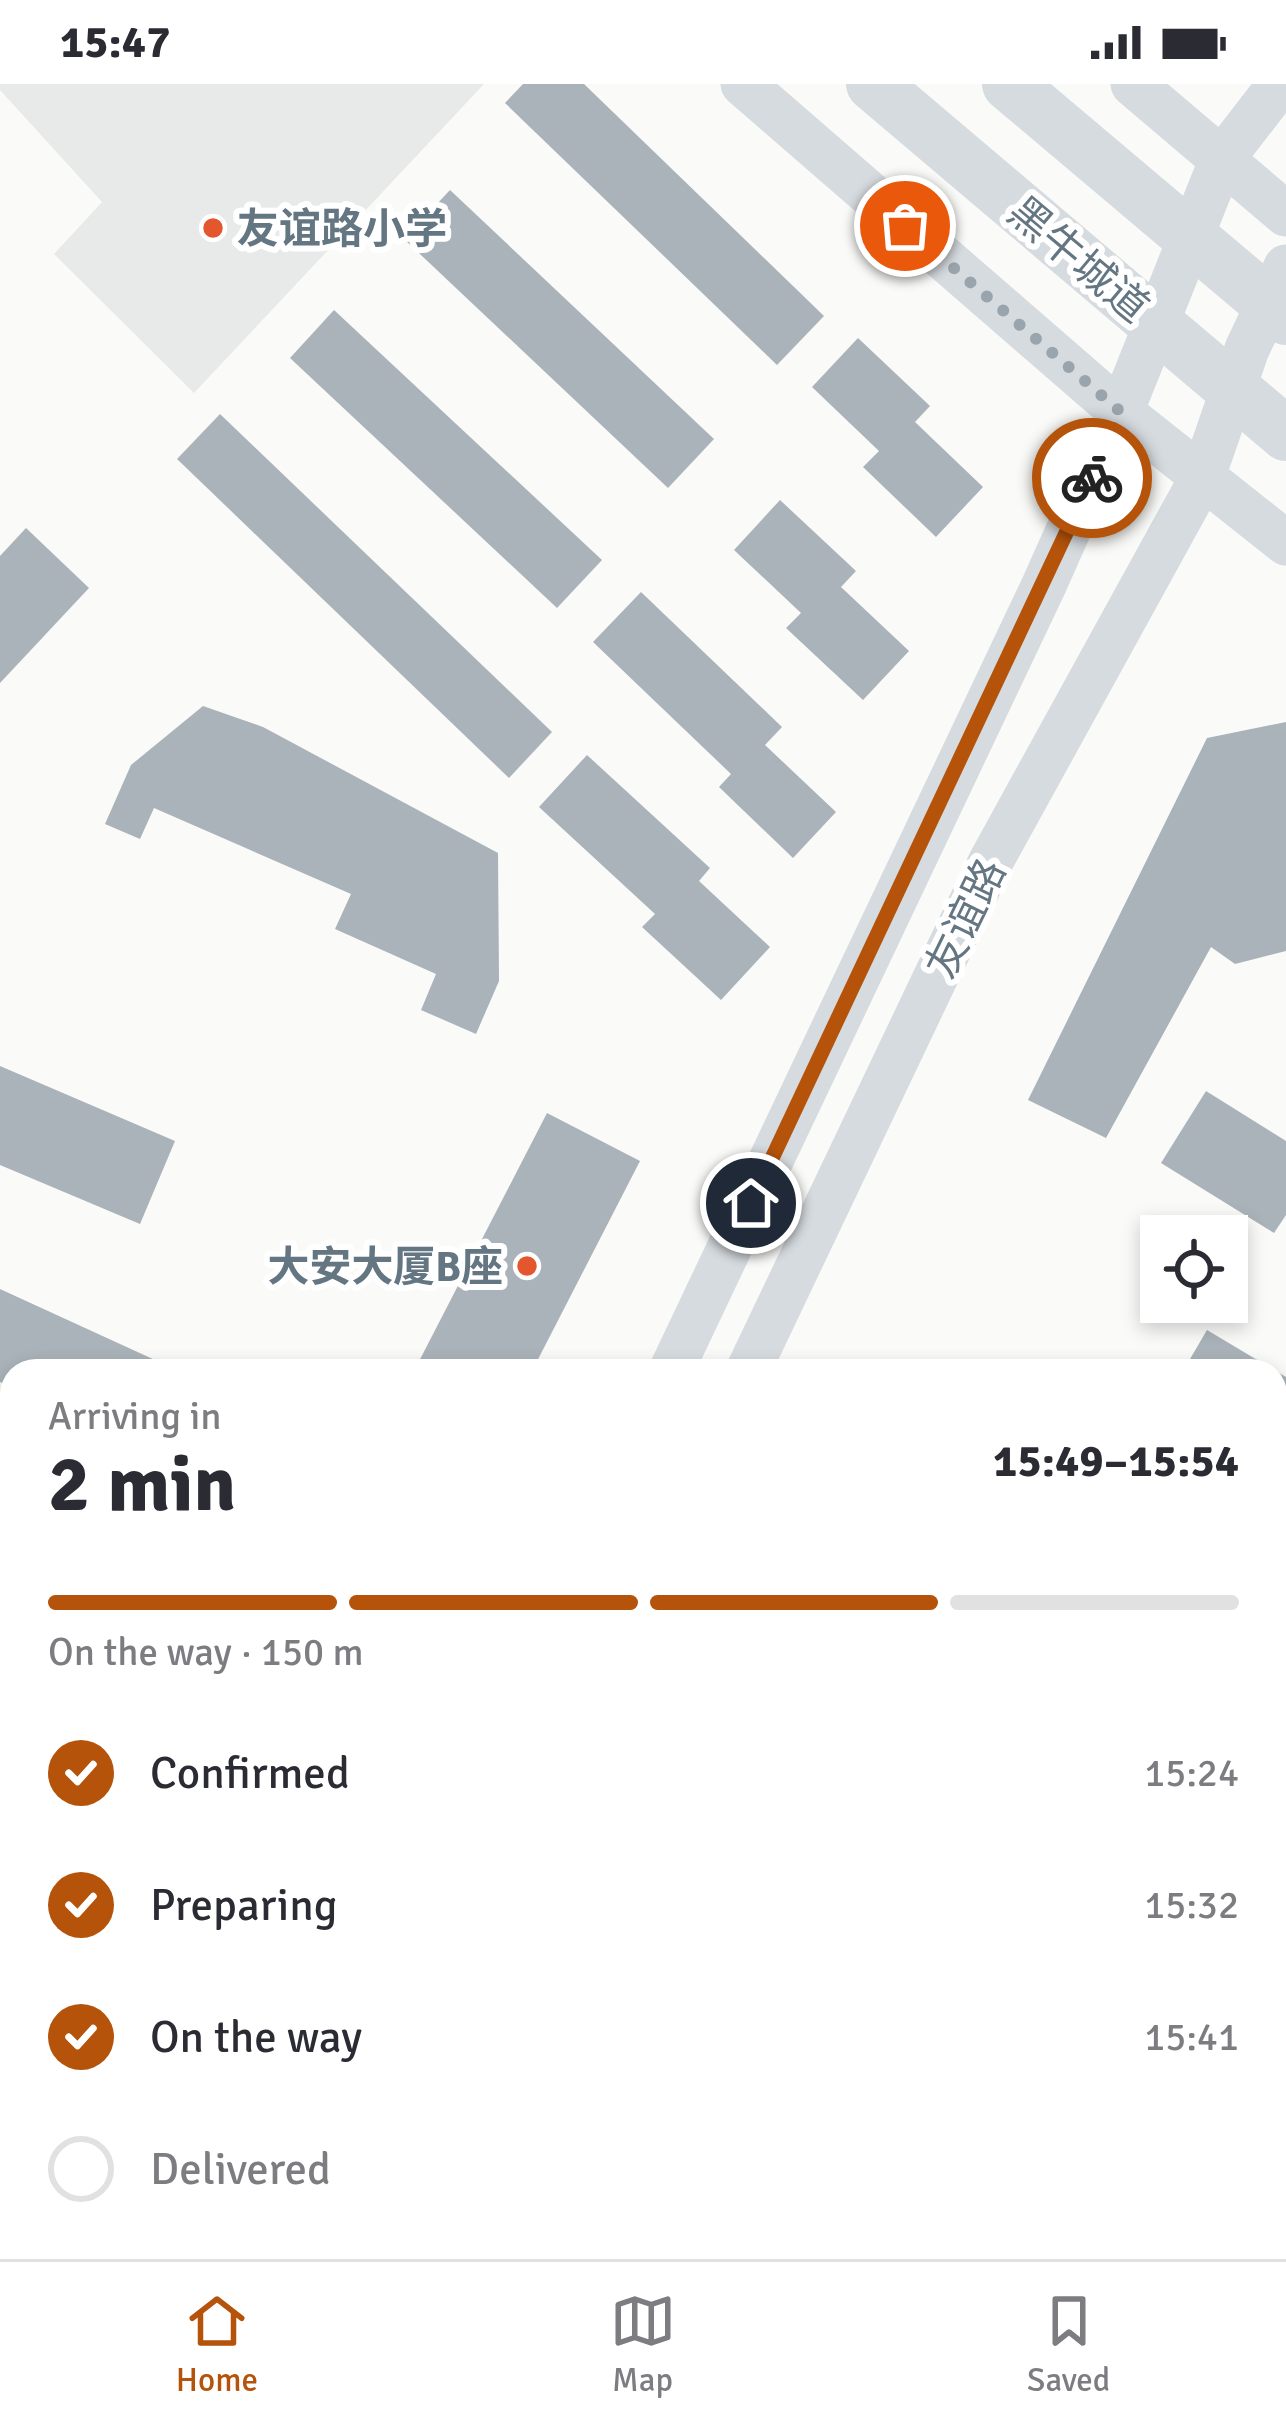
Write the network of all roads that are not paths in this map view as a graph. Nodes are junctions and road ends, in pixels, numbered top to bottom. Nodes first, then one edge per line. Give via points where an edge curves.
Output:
1 (743, 84) edge
2 (873, 84) edge
3 (1009, 84) edge
4 (1132, 84) edge
5 (1280, 84) edge
6 (1222, 159) junction
7 (1286, 214) edge
8 (1286, 267) edge
9 (1286, 318) edge
10 (1121, 412) junction
11 (1286, 434) edge
12 (1203, 476) junction
13 (1286, 543) edge
14 (677, 1359) edge
15 (754, 1359) edge

1 - 10 main road
2 - 11 highway, 黑牛城道
3 - 9 highway, 黑牛城道
4 - 6 main road
5 - 6 main road, 友谊路
6 - 7 main road
6 - 10 main road, 友谊路
8 - 12 main road, 友谊路
10 - 12 main road
10 - 14 main road, 友谊路
12 - 13 main road
12 - 15 main road, 友谊路 via 991,861

